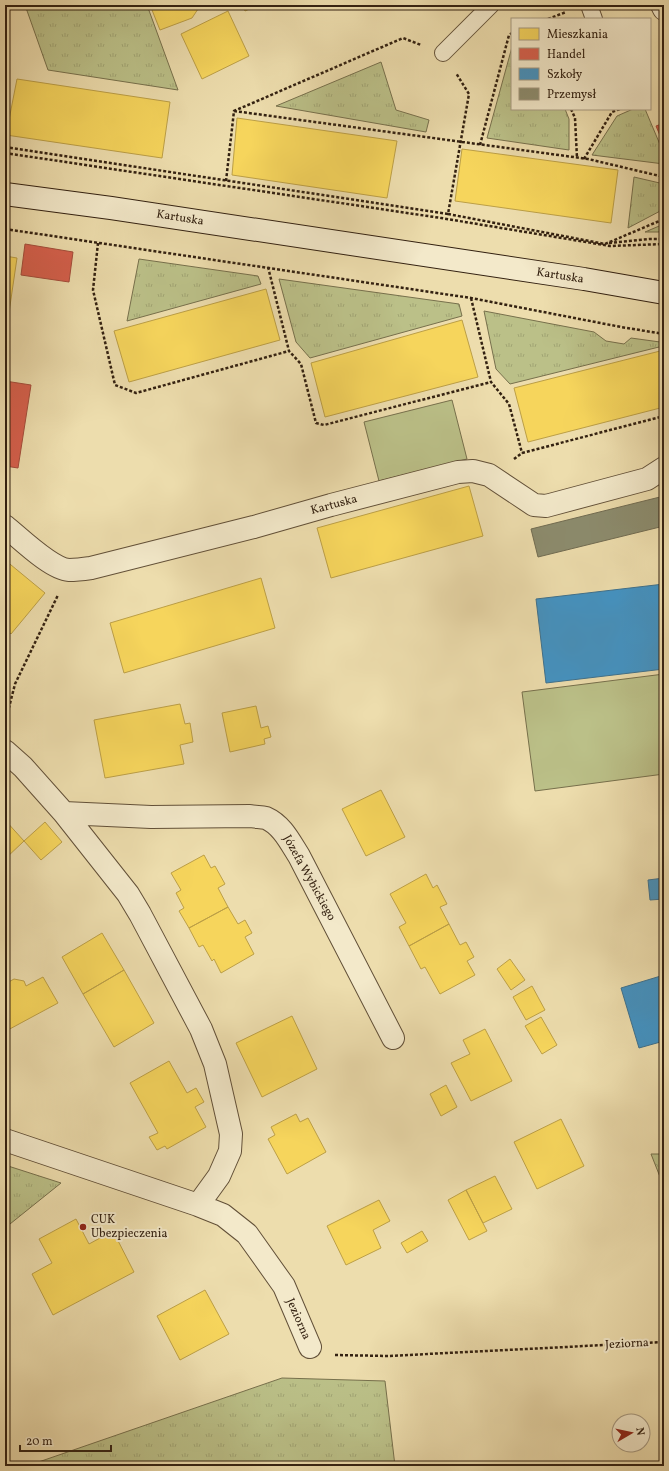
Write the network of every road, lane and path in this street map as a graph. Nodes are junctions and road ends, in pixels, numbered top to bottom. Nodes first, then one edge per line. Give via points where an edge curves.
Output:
1 (491, 5) edge
2 (589, 5) edge
3 (662, 5) edge
4 (664, 9) edge
5 (594, 18) edge
6 (511, 34) edge
7 (444, 53) junction
8 (572, 110) edge
9 (617, 110) edge
10 (234, 111) junction
11 (460, 142) junction
12 (480, 145) junction
13 (5, 147) edge
14 (5, 153) edge
15 (577, 158) junction
16 (584, 159) junction
17 (664, 177) edge
18 (226, 181) junction
19 (5, 194) edge
20 (448, 214) junction
21 (664, 219) edge
22 (5, 229) edge
23 (664, 239) edge
24 (98, 243) junction
25 (605, 244) junction
26 (664, 244) edge
27 (268, 267) junction
28 (664, 293) edge
29 (471, 298) junction
30 (664, 334) edge
31 (289, 350) junction
32 (491, 382) junction
33 (522, 454) dead end
34 (664, 468) edge
35 (5, 526) edge
36 (60, 591) dead end
37 (5, 723) edge
38 (5, 751) edge
39 (64, 812) junction
40 (393, 1038) dead end
41 (5, 1140) edge
42 (198, 1205) junction
43 (664, 1342) edge
44 (310, 1347) joint

1 - 7 lane
2 - 5 lane
3 - 4 street
6 - 12 path
7 - 10 path via 403,38
7 - 11 path via 469,94
8 - 15 path
9 - 16 path via 612,112
10 - 11 path
10 - 18 path
11 - 12 path
11 - 20 path
12 - 15 path
13 - 18 path
14 - 26 path via 610,246
15 - 16 path
16 - 17 path
18 - 20 path
19 - 28 street, Kartuska via 166,216
20 - 25 path
21 - 25 path
22 - 24 path
23 - 25 path via 648,238
24 - 27 path
24 - 31 path via 93,290 115,385 136,393
27 - 29 path
27 - 31 path
29 - 30 path
29 - 32 path
31 - 32 path via 301,364 316,423 324,425
32 - 33 path via 509,404
34 - 35 street, Kartuska via 647,479 546,506 534,505 489,475 473,471 458,472 91,568 68,570 59,567 49,562
36 - 37 path via 15,684
38 - 39 street
39 - 40 street, Józefa Wybickiego via 151,817 250,816 265,818 273,823 283,831 299,856
39 - 42 street via 128,894 140,914 201,1029 215,1064 231,1134 230,1151 219,1176
41 - 42 street, Jeziorna
42 - 44 street, Jeziorna via 223,1215 247,1234 284,1286
43 - 44 path, Jeziorna via 388,1356 335,1355

